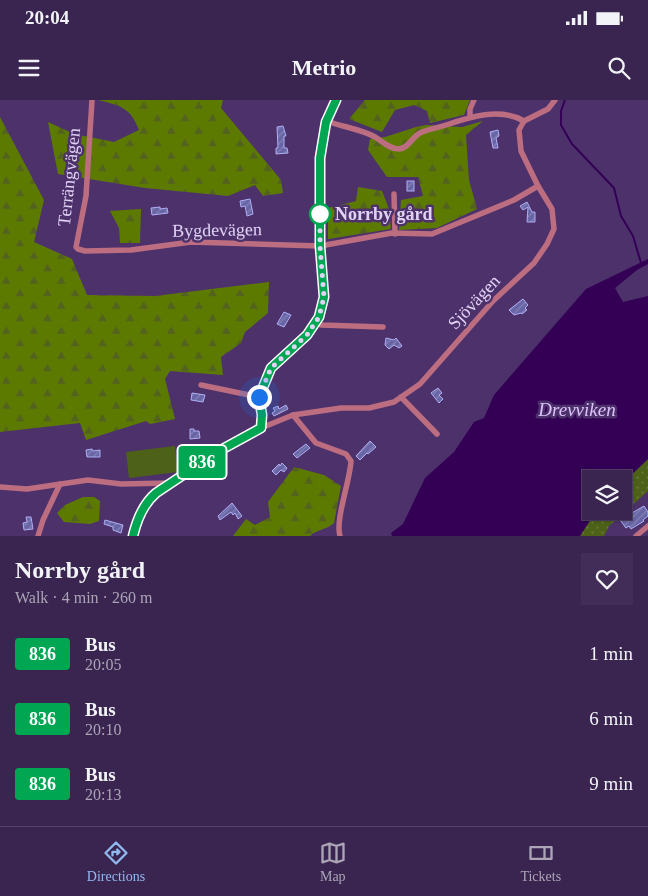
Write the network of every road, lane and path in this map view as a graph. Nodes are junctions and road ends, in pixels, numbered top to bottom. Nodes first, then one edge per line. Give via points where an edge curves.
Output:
1 (92, 100) edge
2 (336, 100) edge
3 (474, 100) edge
4 (555, 100) edge
5 (470, 117) junction
6 (327, 121) junction
7 (524, 121) junction
8 (538, 186) junction
9 (394, 194) dead end
10 (395, 234) junction
11 (320, 246) junction
12 (85, 252) joint
13 (317, 319) junction
14 (383, 327) dead end
15 (201, 384) dead end
16 (259, 397) junction
17 (401, 397) junction
18 (292, 416) junction
19 (261, 428) junction
20 (437, 434) dead end
21 (171, 483) junction
22 (60, 484) junction
23 (0, 487) edge
24 (648, 526) edge
25 (38, 536) edge
26 (133, 536) edge
27 (340, 536) edge
28 (636, 536) edge

1 - 12 street, Terrängvägen via 86,196 76,246
2 - 6 street
3 - 5 street
4 - 7 street via 548,110
5 - 6 street via 422,132 399,149 373,136
5 - 7 street via 505,114
6 - 11 street via 320,158
7 - 8 street, Sjövägen via 519,130 521,151
8 - 10 street, Bygdevägen via 514,200 432,234
8 - 17 street, Sjövägen via 552,209 554,229 547,244 534,263 493,301 420,384
9 - 10 street
10 - 11 street, Bygdevägen
11 - 12 street, Bygdevägen via 191,242
11 - 13 street via 324,297
13 - 14 street via 321,325
13 - 16 street via 307,335 271,368
15 - 16 street
16 - 19 street
17 - 18 street, Sjövägen via 370,408 341,408
17 - 20 street
18 - 19 street, Sjövägen
18 - 27 street via 316,444 346,454 351,461 340,518
19 - 21 street, Sjövägen
21 - 22 street via 121,484 88,480
21 - 26 street, Sjövägen via 148,500
22 - 23 street
22 - 25 street
24 - 28 street

